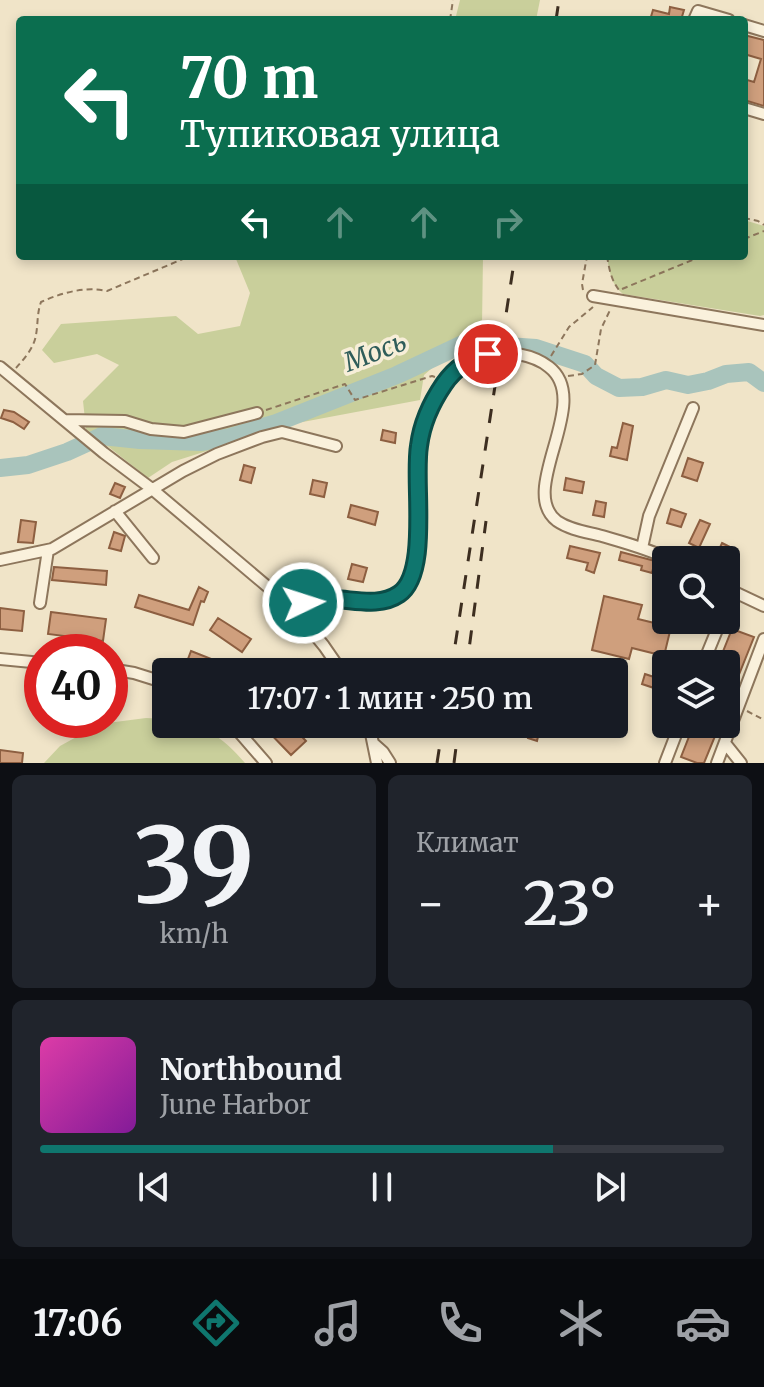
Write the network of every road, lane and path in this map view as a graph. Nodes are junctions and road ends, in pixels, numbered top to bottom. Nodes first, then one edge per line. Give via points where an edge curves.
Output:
1 (696, 16) edge
2 (715, 16) edge
3 (181, 260) edge
4 (586, 260) edge
5 (608, 260) edge
6 (693, 260) edge
7 (616, 296) junction
8 (589, 297) joint
9 (764, 325) edge
10 (551, 355) dead end
11 (0, 367) edge
12 (10, 375) junction
13 (558, 377) junction
14 (447, 380) junction
15 (693, 408) dead end
16 (257, 413) joint
17 (64, 420) junction
18 (336, 446) dead end
19 (152, 489) junction
20 (115, 511) junction
21 (642, 548) junction
22 (48, 550) junction
23 (652, 552) edge
24 (153, 558) dead end
25 (0, 560) edge
26 (740, 594) edge
27 (40, 603) dead end
28 (764, 606) edge
29 (294, 609) junction
30 (764, 639) edge
31 (331, 658) edge
32 (0, 659) edge
33 (24, 661) edge
34 (128, 672) edge
35 (152, 679) edge
36 (740, 703) edge
37 (740, 707) edge
38 (764, 720) edge
39 (244, 738) edge
40 (372, 738) edge
41 (675, 738) edge
42 (727, 738) edge
43 (725, 743) junction
44 (374, 744) junction
45 (266, 763) edge
46 (377, 763) edge
47 (390, 763) edge
48 (665, 763) edge
49 (717, 763) edge
50 (741, 763) edge

1 - 2 street via 698,11
3 - 12 path via 107,291 59,294 41,302 36,339
4 - 8 path via 582,284
5 - 7 path
6 - 7 path
7 - 8 street
7 - 9 street
7 - 10 path via 569,327
7 - 13 path via 601,329 595,365 582,374
11 - 12 street
12 - 17 street
13 - 14 street via 533,358 488,354 469,360
13 - 21 street via 563,403 545,487 548,510 565,526
14 - 16 path via 432,376 355,400 345,384
14 - 29 street via 429,408 421,434 417,547 408,584 379,602 320,600
15 - 21 street via 649,516
16 - 17 street via 184,432 125,421
17 - 19 street
18 - 19 street via 282,432 217,454
19 - 20 street
19 - 29 street
20 - 22 street
20 - 24 street
21 - 23 street
22 - 25 street
22 - 27 street
26 - 28 street
29 - 31 street
30 - 36 street
32 - 33 street
34 - 35 street
37 - 38 path
39 - 45 street
40 - 44 street
41 - 48 street
42 - 43 street
43 - 49 street
43 - 50 street
44 - 46 street
44 - 47 street

